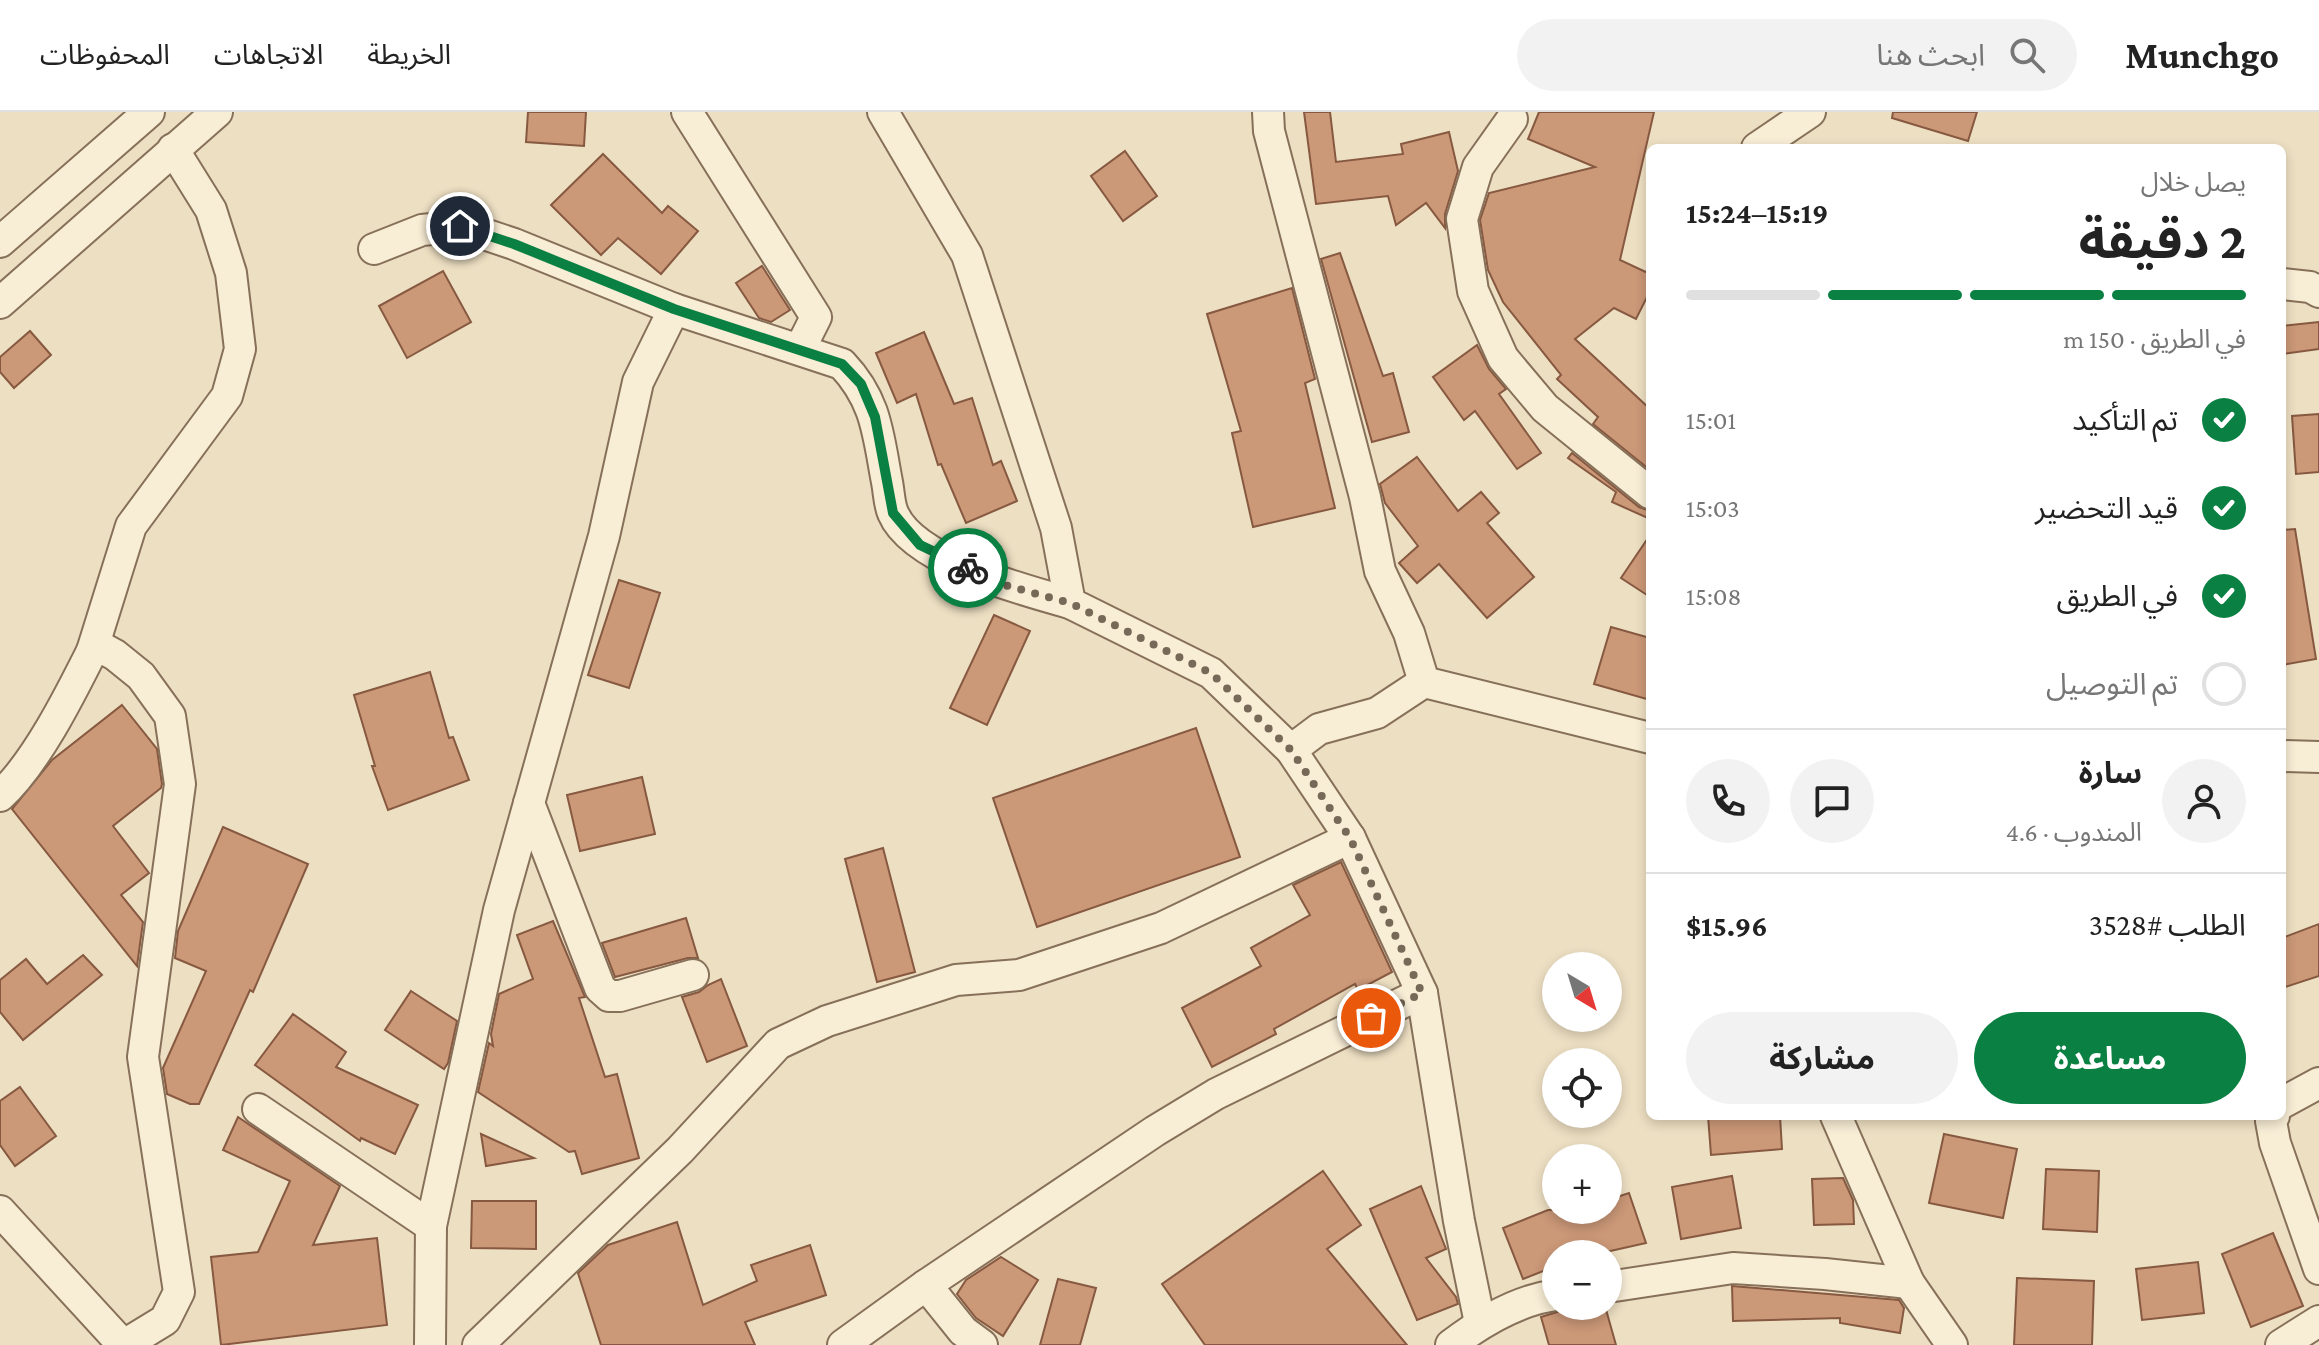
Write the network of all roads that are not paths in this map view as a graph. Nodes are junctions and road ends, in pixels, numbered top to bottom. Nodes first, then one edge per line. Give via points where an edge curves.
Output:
1 (149, 112) edge
2 (217, 112) edge
3 (687, 112) edge
4 (883, 112) edge
5 (1268, 112) edge
6 (1810, 112) edge
7 (1512, 119) dead end
8 (1763, 144) edge
9 (173, 149) junction
10 (0, 242) edge
11 (374, 249) dead end
12 (2286, 284) edge
13 (2319, 292) edge
14 (0, 303) edge
15 (674, 309) junction
16 (800, 349) junction
17 (1646, 490) edge
18 (1070, 603) junction
19 (92, 651) junction
20 (1424, 682) junction
21 (1646, 731) edge
22 (1291, 750) junction
23 (2286, 756) edge
24 (2319, 757) edge
25 (0, 796) edge
26 (529, 803) junction
27 (1350, 838) junction
28 (693, 975) dead end
29 (1422, 993) junction
30 (2319, 1083) edge
31 (2286, 1101) edge
32 (258, 1109) dead end
33 (1838, 1120) edge
34 (2272, 1120) edge
35 (0, 1211) edge
36 (431, 1226) junction
37 (2319, 1269) edge
38 (1909, 1283) junction
39 (926, 1285) junction
40 (1622, 1285) edge
41 (1542, 1298) edge
42 (2319, 1321) edge
43 (1480, 1323) junction
44 (850, 1342) edge
45 (124, 1345) edge
46 (430, 1345) edge
47 (478, 1345) edge
48 (982, 1345) edge
49 (1451, 1345) edge
50 (1952, 1345) edge
51 (2281, 1345) edge

1 - 10 street
2 - 9 street
3 - 16 street via 816,317
4 - 18 street via 967,255 1056,528
5 - 20 street via 1380,571 1409,633
6 - 8 street
7 - 17 street via 1478,167 1462,219 1473,291 1503,358 1545,408
9 - 14 street
9 - 19 street via 211,210 231,273 240,349 227,396 131,526
11 - 15 street via 422,230 460,226
12 - 13 street
15 - 16 street
15 - 26 street via 638,382 604,536
16 - 18 street via 842,364 861,384 875,417 893,513 920,545 1001,584
18 - 22 street via 1211,673
19 - 25 street via 38,746
19 - 45 street via 104,649 141,676 170,716 180,784 143,1057 179,1292 165,1320
20 - 21 street
20 - 22 street via 1377,713 1319,729
22 - 27 street
23 - 24 street
26 - 28 street via 600,988 609,996 620,996
26 - 36 street via 499,910
27 - 29 street
27 - 47 street via 1161,928 1019,975 956,980 827,1021 778,1044 680,1150
29 - 39 street via 1216,1094
29 - 43 street
30 - 31 street
32 - 36 street
33 - 38 street
34 - 37 street
35 - 45 street
36 - 46 street
38 - 40 street via 1733,1268
38 - 50 street
39 - 44 street
39 - 48 street via 963,1331
41 - 43 street
42 - 51 street
43 - 49 street

